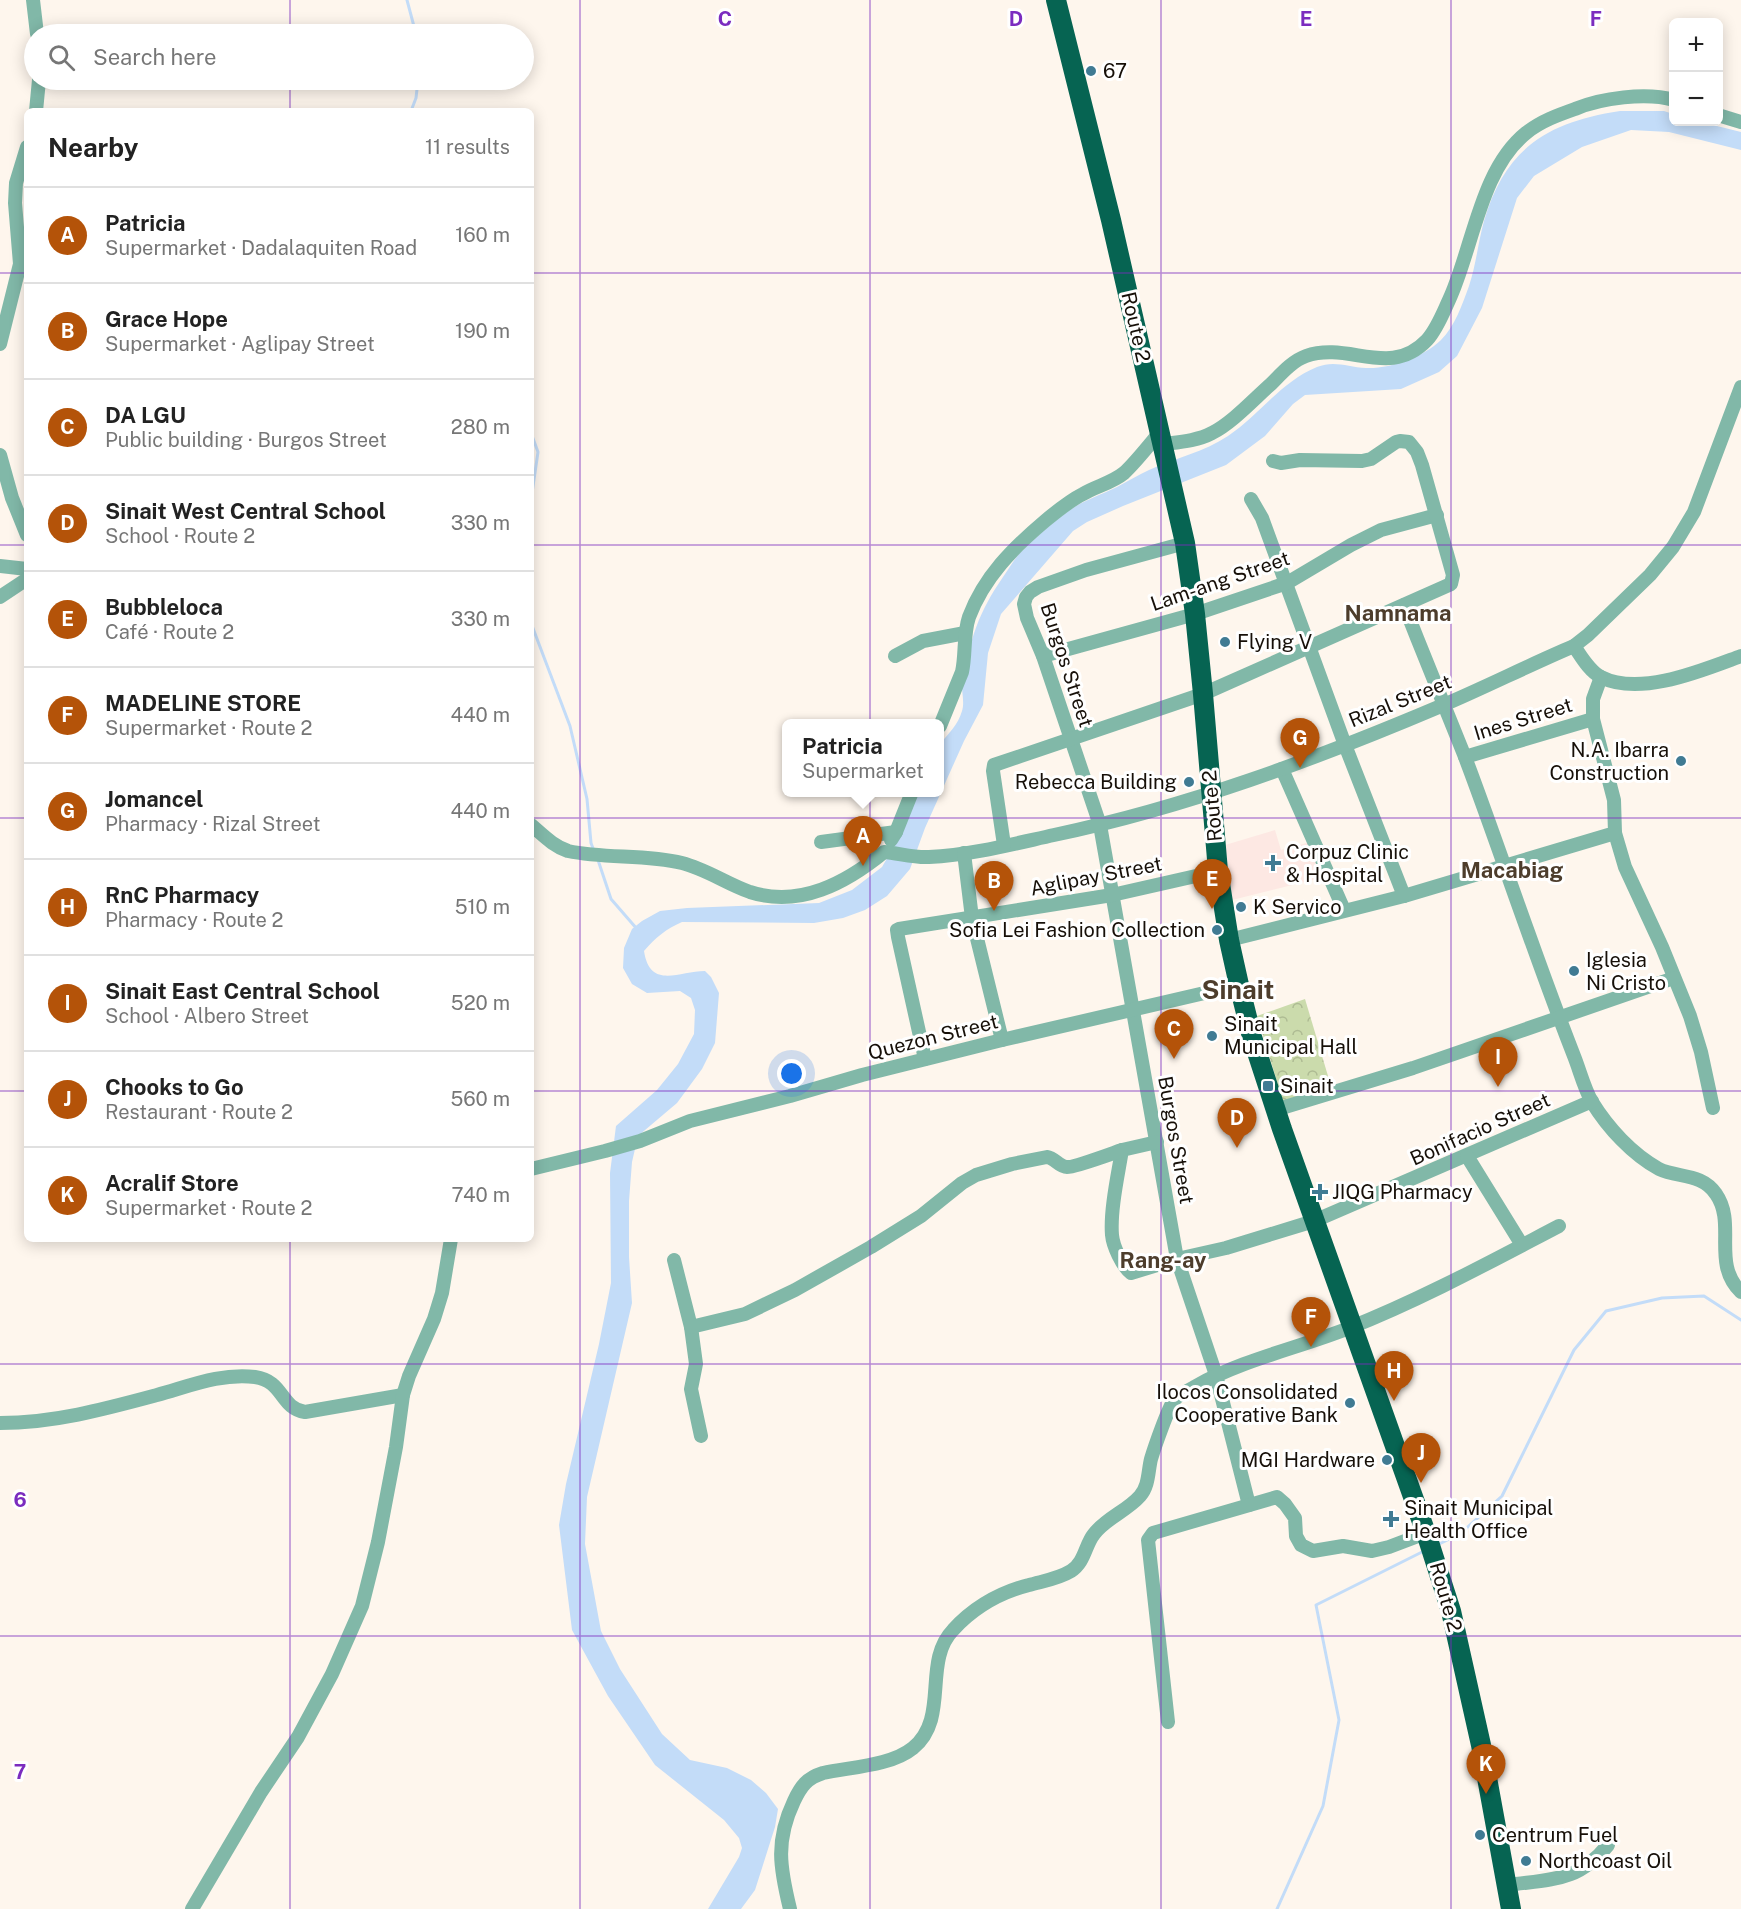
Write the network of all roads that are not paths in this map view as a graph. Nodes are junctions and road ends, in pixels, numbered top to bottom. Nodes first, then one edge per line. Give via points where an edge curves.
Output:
1 (33, 0) edge
2 (1056, 0) edge
3 (36, 24) edge
4 (38, 90) edge
5 (1669, 100) edge
6 (36, 108) edge
7 (1723, 116) edge
8 (1741, 122) edge
9 (24, 157) edge
10 (0, 344) edge
11 (1741, 387) edge
12 (1163, 442) junction
13 (0, 455) edge
14 (1273, 461) dead end
15 (1251, 499) dead end
16 (1437, 516) junction
17 (24, 528) edge
18 (1185, 543) junction
19 (0, 566) edge
20 (24, 569) edge
21 (24, 581) edge
22 (1287, 583) junction
23 (0, 597) edge
24 (1404, 605) junction
25 (1195, 614) junction
26 (965, 633) junction
27 (1310, 646) junction
28 (1574, 646) junction
29 (895, 656) dead end
30 (1043, 656) junction
31 (1741, 656) edge
32 (1601, 677) junction
33 (1203, 694) junction
34 (1443, 706) junction
35 (942, 719) edge
36 (1593, 719) junction
37 (1071, 740) junction
38 (1345, 745) junction
39 (1465, 757) junction
40 (1282, 769) junction
41 (1211, 793) junction
42 (910, 797) edge
43 (1100, 825) junction
44 (534, 828) edge
45 (896, 832) junction
46 (1615, 833) junction
47 (821, 842) dead end
48 (1004, 845) junction
49 (890, 852) junction
50 (964, 853) junction
51 (1504, 866) junction
52 (1218, 871) junction
53 (1112, 895) junction
54 (1404, 896) junction
55 (1344, 910) junction
56 (972, 918) junction
57 (1229, 940) junction
58 (1674, 978) junction
59 (1239, 985) junction
60 (1132, 1010) junction
61 (1559, 1018) junction
62 (1002, 1040) junction
63 (925, 1059) junction
64 (1592, 1101) junction
65 (1713, 1108) dead end
66 (1275, 1110) junction
67 (1157, 1142) junction
68 (1122, 1150) junction
69 (1467, 1156) junction
70 (534, 1168) edge
71 (1314, 1221) junction
72 (1559, 1226) dead end
73 (450, 1242) edge
74 (1522, 1245) junction
75 (1177, 1259) junction
76 (674, 1260) dead end
77 (1741, 1292) edge
78 (691, 1327) junction
79 (1352, 1327) junction
80 (1216, 1375) junction
81 (403, 1395) junction
82 (0, 1423) edge
83 (701, 1436) dead end
84 (1249, 1505) junction
85 (1427, 1535) junction
86 (1168, 1722) dead end
87 (1608, 1845) dead end
88 (1508, 1885) junction
89 (192, 1909) edge
90 (790, 1909) edge
91 (1511, 1909) edge

1 - 3 street
2 - 12 highway, Route 2
4 - 6 street
5 - 12 street via 1635,97 1583,105 1546,121 1515,143 1491,182 1456,284 1438,323 1418,348 1406,356 1388,359 1348,353 1306,356 1220,428 1203,437
7 - 8 street
9 - 10 street via 15,203 20,264
11 - 28 street, Rizal Street via 1694,512 1673,547 1650,575
12 - 18 highway, Route 2
12 - 26 street via 1114,480 1066,505 1001,562 983,587
13 - 17 street
14 - 16 street via 1362,461 1400,441 1409,442 1422,465
15 - 22 street
16 - 22 street, Lam-ang Street via 1381,530
16 - 24 street via 1453,582
18 - 25 highway, Route 2
18 - 30 street, Burgos Street via 1086,570 1030,592 1025,610
19 - 20 street
21 - 23 street
22 - 25 street, Lam-ang Street
22 - 27 street
24 - 27 street
24 - 34 street
25 - 30 street, Lam-ang Street
25 - 33 highway, Route 2
26 - 29 street via 923,641
26 - 35 street via 959,682
27 - 33 street
27 - 38 street
28 - 32 street
28 - 34 street, Rizal Street
30 - 37 street, Burgos Street
31 - 32 street via 1697,672 1644,684
32 - 36 street via 1593,699
33 - 37 street
33 - 41 highway, Route 2
34 - 38 street, Rizal Street
34 - 39 street
36 - 39 street, Ines Street
36 - 46 street via 1614,800
37 - 43 street, Burgos Street
37 - 48 street via 993,766
38 - 40 street, Rizal Street
38 - 54 street
39 - 51 street
40 - 41 street, Rizal Street
40 - 55 street
41 - 43 street, Rizal Street
41 - 52 highway, Route 2
42 - 45 street
43 - 48 street, Rizal Street
43 - 53 street, Burgos Street
44 - 49 street via 551,843 568,851 681,863 749,891 779,897 832,886
45 - 47 street
45 - 49 street
46 - 51 street
46 - 58 street via 1624,867
48 - 50 street, Rizal Street
49 - 50 street, Rizal Street via 926,857
50 - 56 street
51 - 54 street
51 - 61 street
52 - 53 street, Aglipay Street
52 - 57 highway, Route 2
53 - 56 street, Aglipay Street
53 - 60 street, Burgos Street
54 - 55 street
55 - 57 street
56 - 62 street
56 - 63 street, Aglipay Street via 897,930
57 - 59 highway, Route 2
58 - 61 street
58 - 65 street via 1701,1052
59 - 60 street, Quezon Street
59 - 66 highway, Route 2
60 - 62 street, Quezon Street
60 - 67 street, Burgos Street
61 - 64 street
61 - 66 street
62 - 63 street, Quezon Street
63 - 70 street, Quezon Street via 690,1121 640,1141
64 - 69 street, Bonifacio Street
64 - 77 street via 1619,1137 1642,1157 1661,1170 1692,1176 1715,1192 1725,1216 1725,1260 1729,1275
66 - 71 highway, Route 2
67 - 68 street
67 - 75 street, Burgos Street
68 - 75 street, Bonifacio Street via 1112,1233 1124,1266 1132,1273
68 - 78 street via 1073,1167 1047,1157 976,1175 921,1216 795,1290 745,1314
69 - 71 street, Bonifacio Street
69 - 74 street
71 - 75 street, Bonifacio Street
71 - 79 highway, Route 2
72 - 74 street
73 - 81 street via 434,1319
74 - 79 street
75 - 80 street, Burgos Street
76 - 78 street
78 - 83 street via 696,1364 691,1389
79 - 80 street
79 - 85 highway, Route 2
80 - 84 street, Burgos Street
80 - 90 street via 1174,1400 1152,1457 1144,1491 1096,1531 1075,1568 991,1598 947,1636 940,1653 931,1720 920,1742 899,1758 823,1773 801,1787 787,1815 780,1845
81 - 82 street via 299,1412 273,1383 253,1377 216,1378 65,1419
81 - 89 street via 376,1551 349,1638 298,1737
84 - 85 street via 1277,1497 1286,1503 1295,1518 1301,1545 1313,1551 1343,1546 1372,1551
84 - 86 street via 1149,1536
85 - 88 highway, Route 2 via 1464,1662
87 - 88 street via 1593,1861 1567,1877
88 - 91 highway, Route 2

